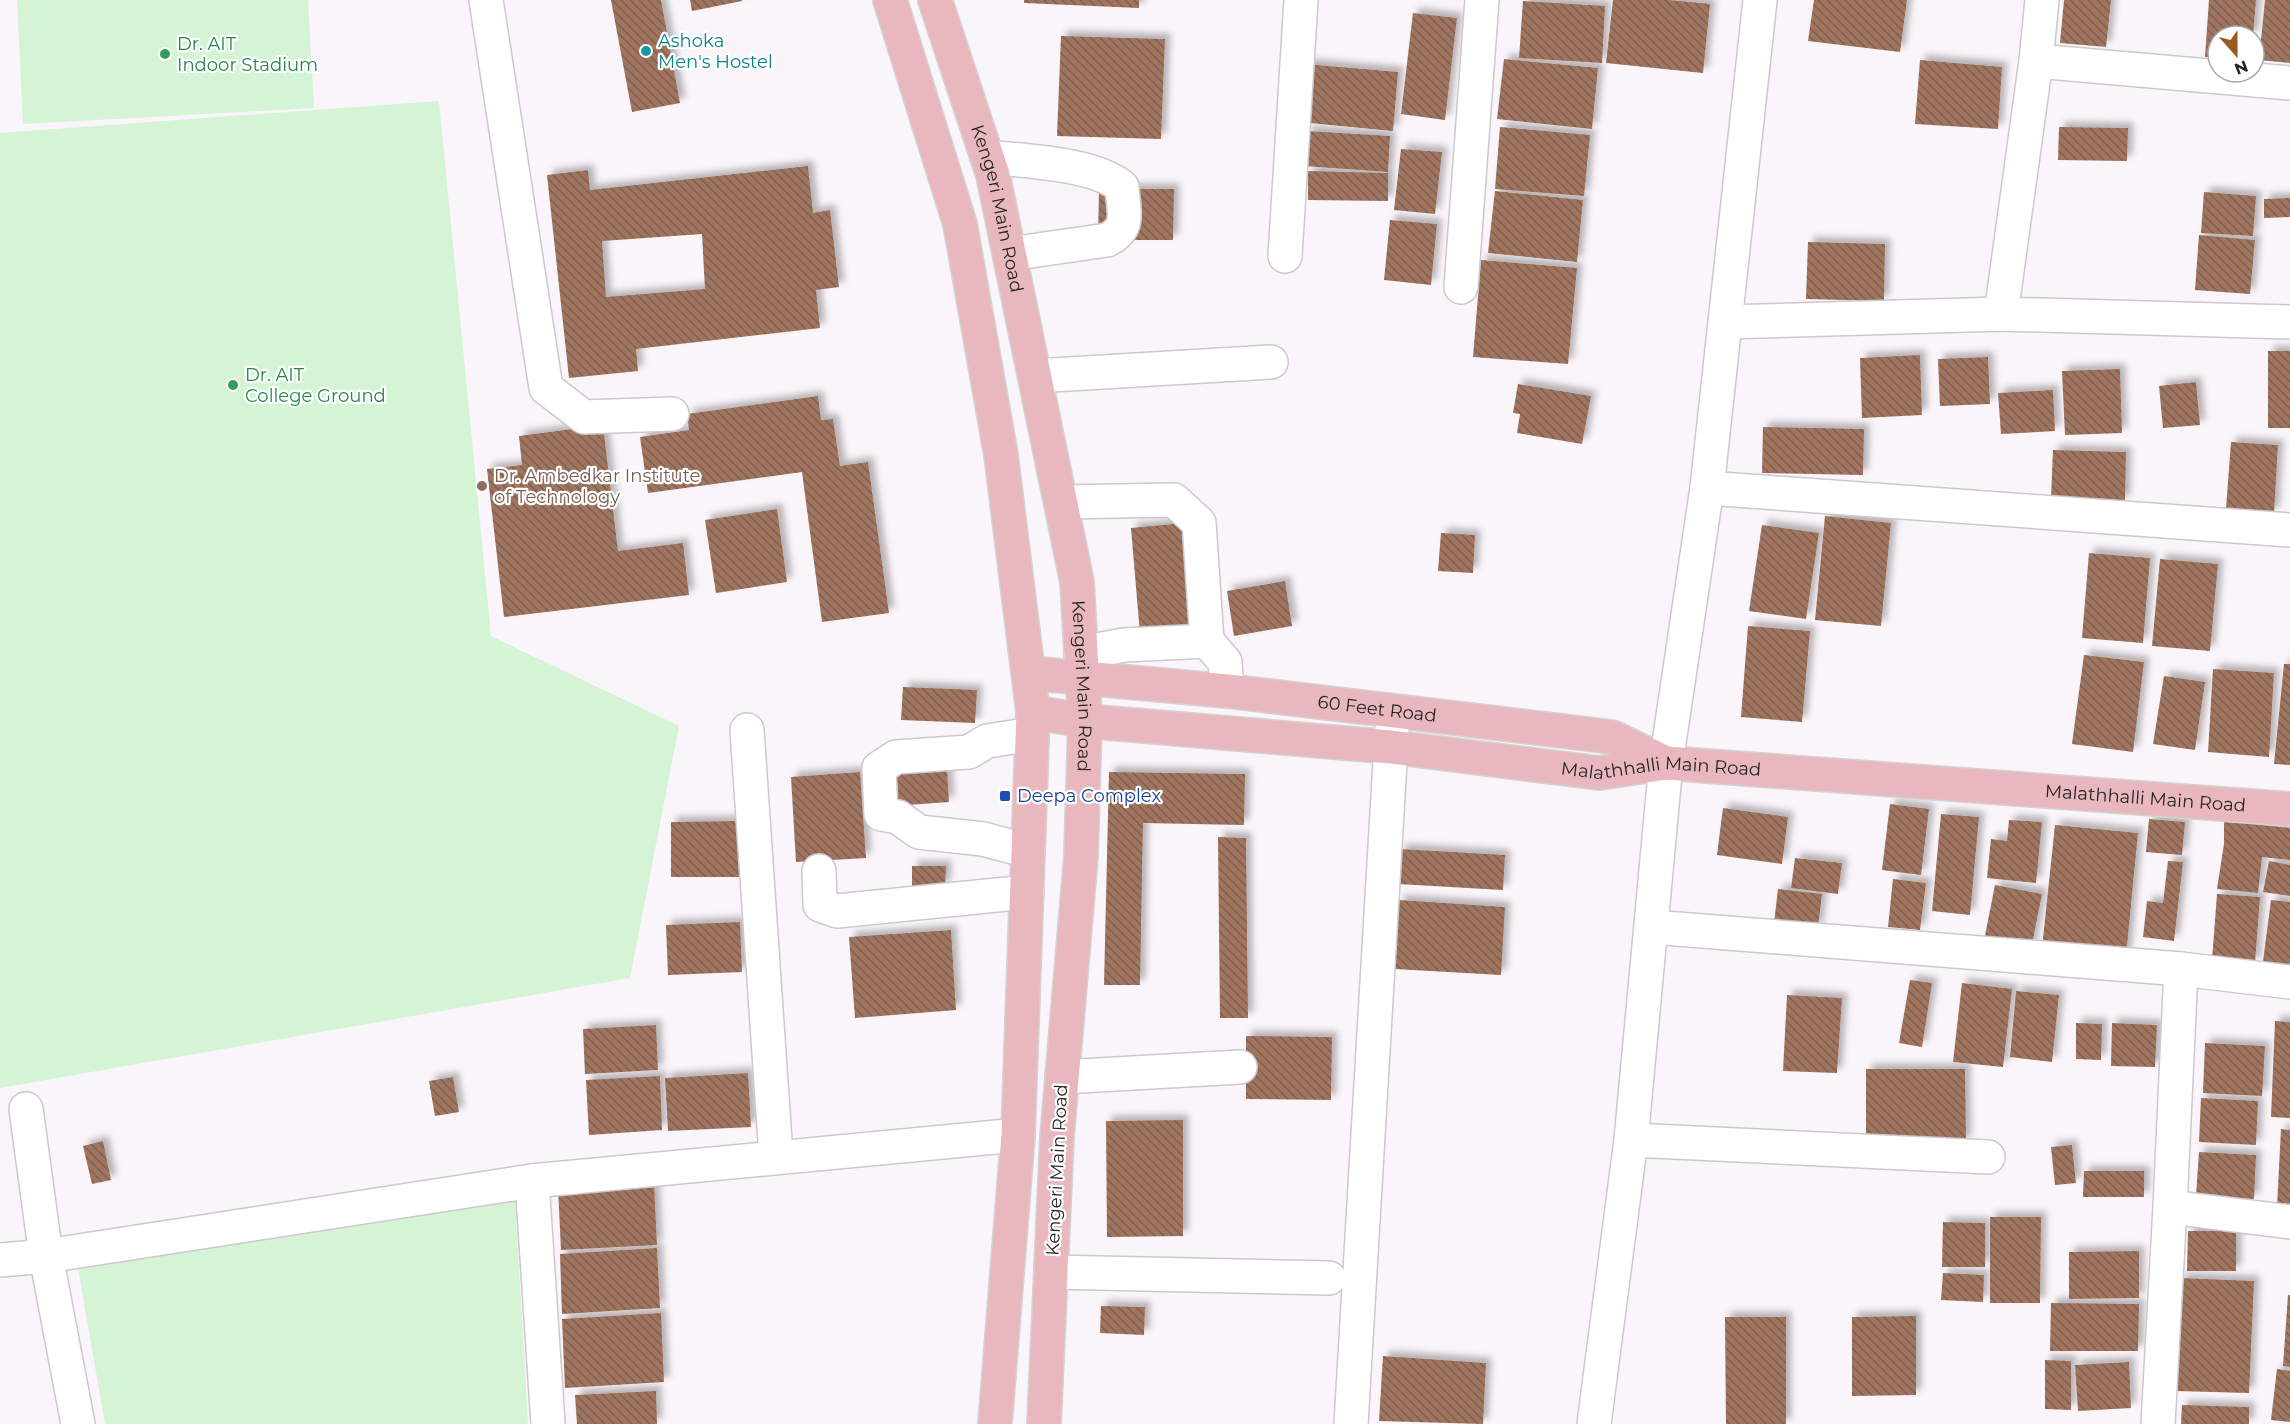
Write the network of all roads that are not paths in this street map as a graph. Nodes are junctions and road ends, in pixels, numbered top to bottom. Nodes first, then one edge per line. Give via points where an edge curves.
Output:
1 (486, 0) edge
2 (890, 0) edge
3 (935, 0) edge
4 (1300, 0) edge
5 (1482, 0) edge
6 (1760, 0) edge
7 (2042, 0) edge
8 (2036, 61) junction
9 (2290, 83) edge
10 (987, 157) junction
11 (1010, 254) junction
12 (1285, 256) dead end
13 (1461, 287) dead end
14 (2001, 314) junction
15 (1725, 322) junction
16 (2290, 322) edge
17 (1271, 362) dead end
18 (1035, 376) junction
19 (672, 414) dead end
20 (1707, 488) junction
21 (1061, 502) junction
22 (2290, 530) edge
23 (1207, 641) junction
24 (1082, 666) junction
25 (1029, 673) junction
26 (1227, 691) junction
27 (1393, 711) junction
28 (1085, 720) junction
29 (1033, 723) junction
30 (747, 730) dead end
31 (1390, 747) junction
32 (1666, 763) junction
33 (2290, 809) edge
34 (1028, 851) junction
35 (819, 871) dead end
36 (1027, 892) junction
37 (1652, 927) junction
38 (2181, 969) junction
39 (2290, 981) edge
40 (1240, 1066) dead end
41 (1062, 1077) junction
42 (26, 1109) dead end
43 (1018, 1135) junction
44 (1631, 1140) junction
45 (776, 1156) junction
46 (1988, 1157) dead end
47 (532, 1181) junction
48 (2170, 1207) junction
49 (2290, 1222) edge
50 (46, 1256) junction
51 (0, 1260) edge
52 (1051, 1272) junction
53 (1329, 1278) dead end
54 (78, 1424) edge
55 (548, 1424) edge
56 (995, 1424) edge
57 (1044, 1424) edge
58 (1351, 1424) edge
59 (1594, 1424) edge
60 (2158, 1424) edge

1 - 19 street via 546,388 584,417
2 - 25 main road via 960,224 1001,455
3 - 10 main road, Kengeri Main Road
4 - 12 street
5 - 13 street
6 - 15 street
7 - 8 street
8 - 9 street
8 - 14 street
10 - 11 main road, Kengeri Main Road
10 - 11 street via 1066,165 1114,180 1122,187 1124,225 1120,234 1107,240
11 - 18 main road, Kengeri Main Road
14 - 15 street
14 - 16 street
15 - 20 street
17 - 18 street
18 - 21 main road, Kengeri Main Road
20 - 22 street
20 - 32 street
21 - 23 street via 1174,500 1199,523
21 - 24 main road, Kengeri Main Road via 1077,582
23 - 24 street via 1124,645
23 - 26 street via 1225,662
24 - 25 main road, 60 Feet Road
24 - 26 main road, 60 Feet Road
24 - 28 main road, Kengeri Main Road
25 - 29 main road
26 - 27 main road, 60 Feet Road
27 - 31 street
27 - 32 main road, 60 Feet Road via 1612,737
28 - 29 main road, Malathhalli Main Road
28 - 31 main road, Malathhalli Main Road
28 - 41 main road, Kengeri Main Road via 1081,856
29 - 34 main road
29 - 34 street via 969,752 896,757 879,768 881,814 898,817 919,832 983,839
30 - 45 street
31 - 32 main road, Malathhalli Main Road via 1599,773
31 - 58 street
32 - 33 main road, Malathhalli Main Road
32 - 37 street
34 - 36 main road
35 - 36 street via 820,905 837,910
36 - 43 main road
37 - 38 street
37 - 44 street
38 - 39 street
38 - 48 street
40 - 41 street
41 - 52 main road, Kengeri Main Road
42 - 50 street
43 - 45 street
43 - 56 main road
44 - 46 street
44 - 59 street
45 - 47 street
47 - 50 street
47 - 55 street
48 - 49 street
48 - 60 street
50 - 51 street
50 - 54 street
52 - 53 street
52 - 57 main road, Kengeri Main Road

